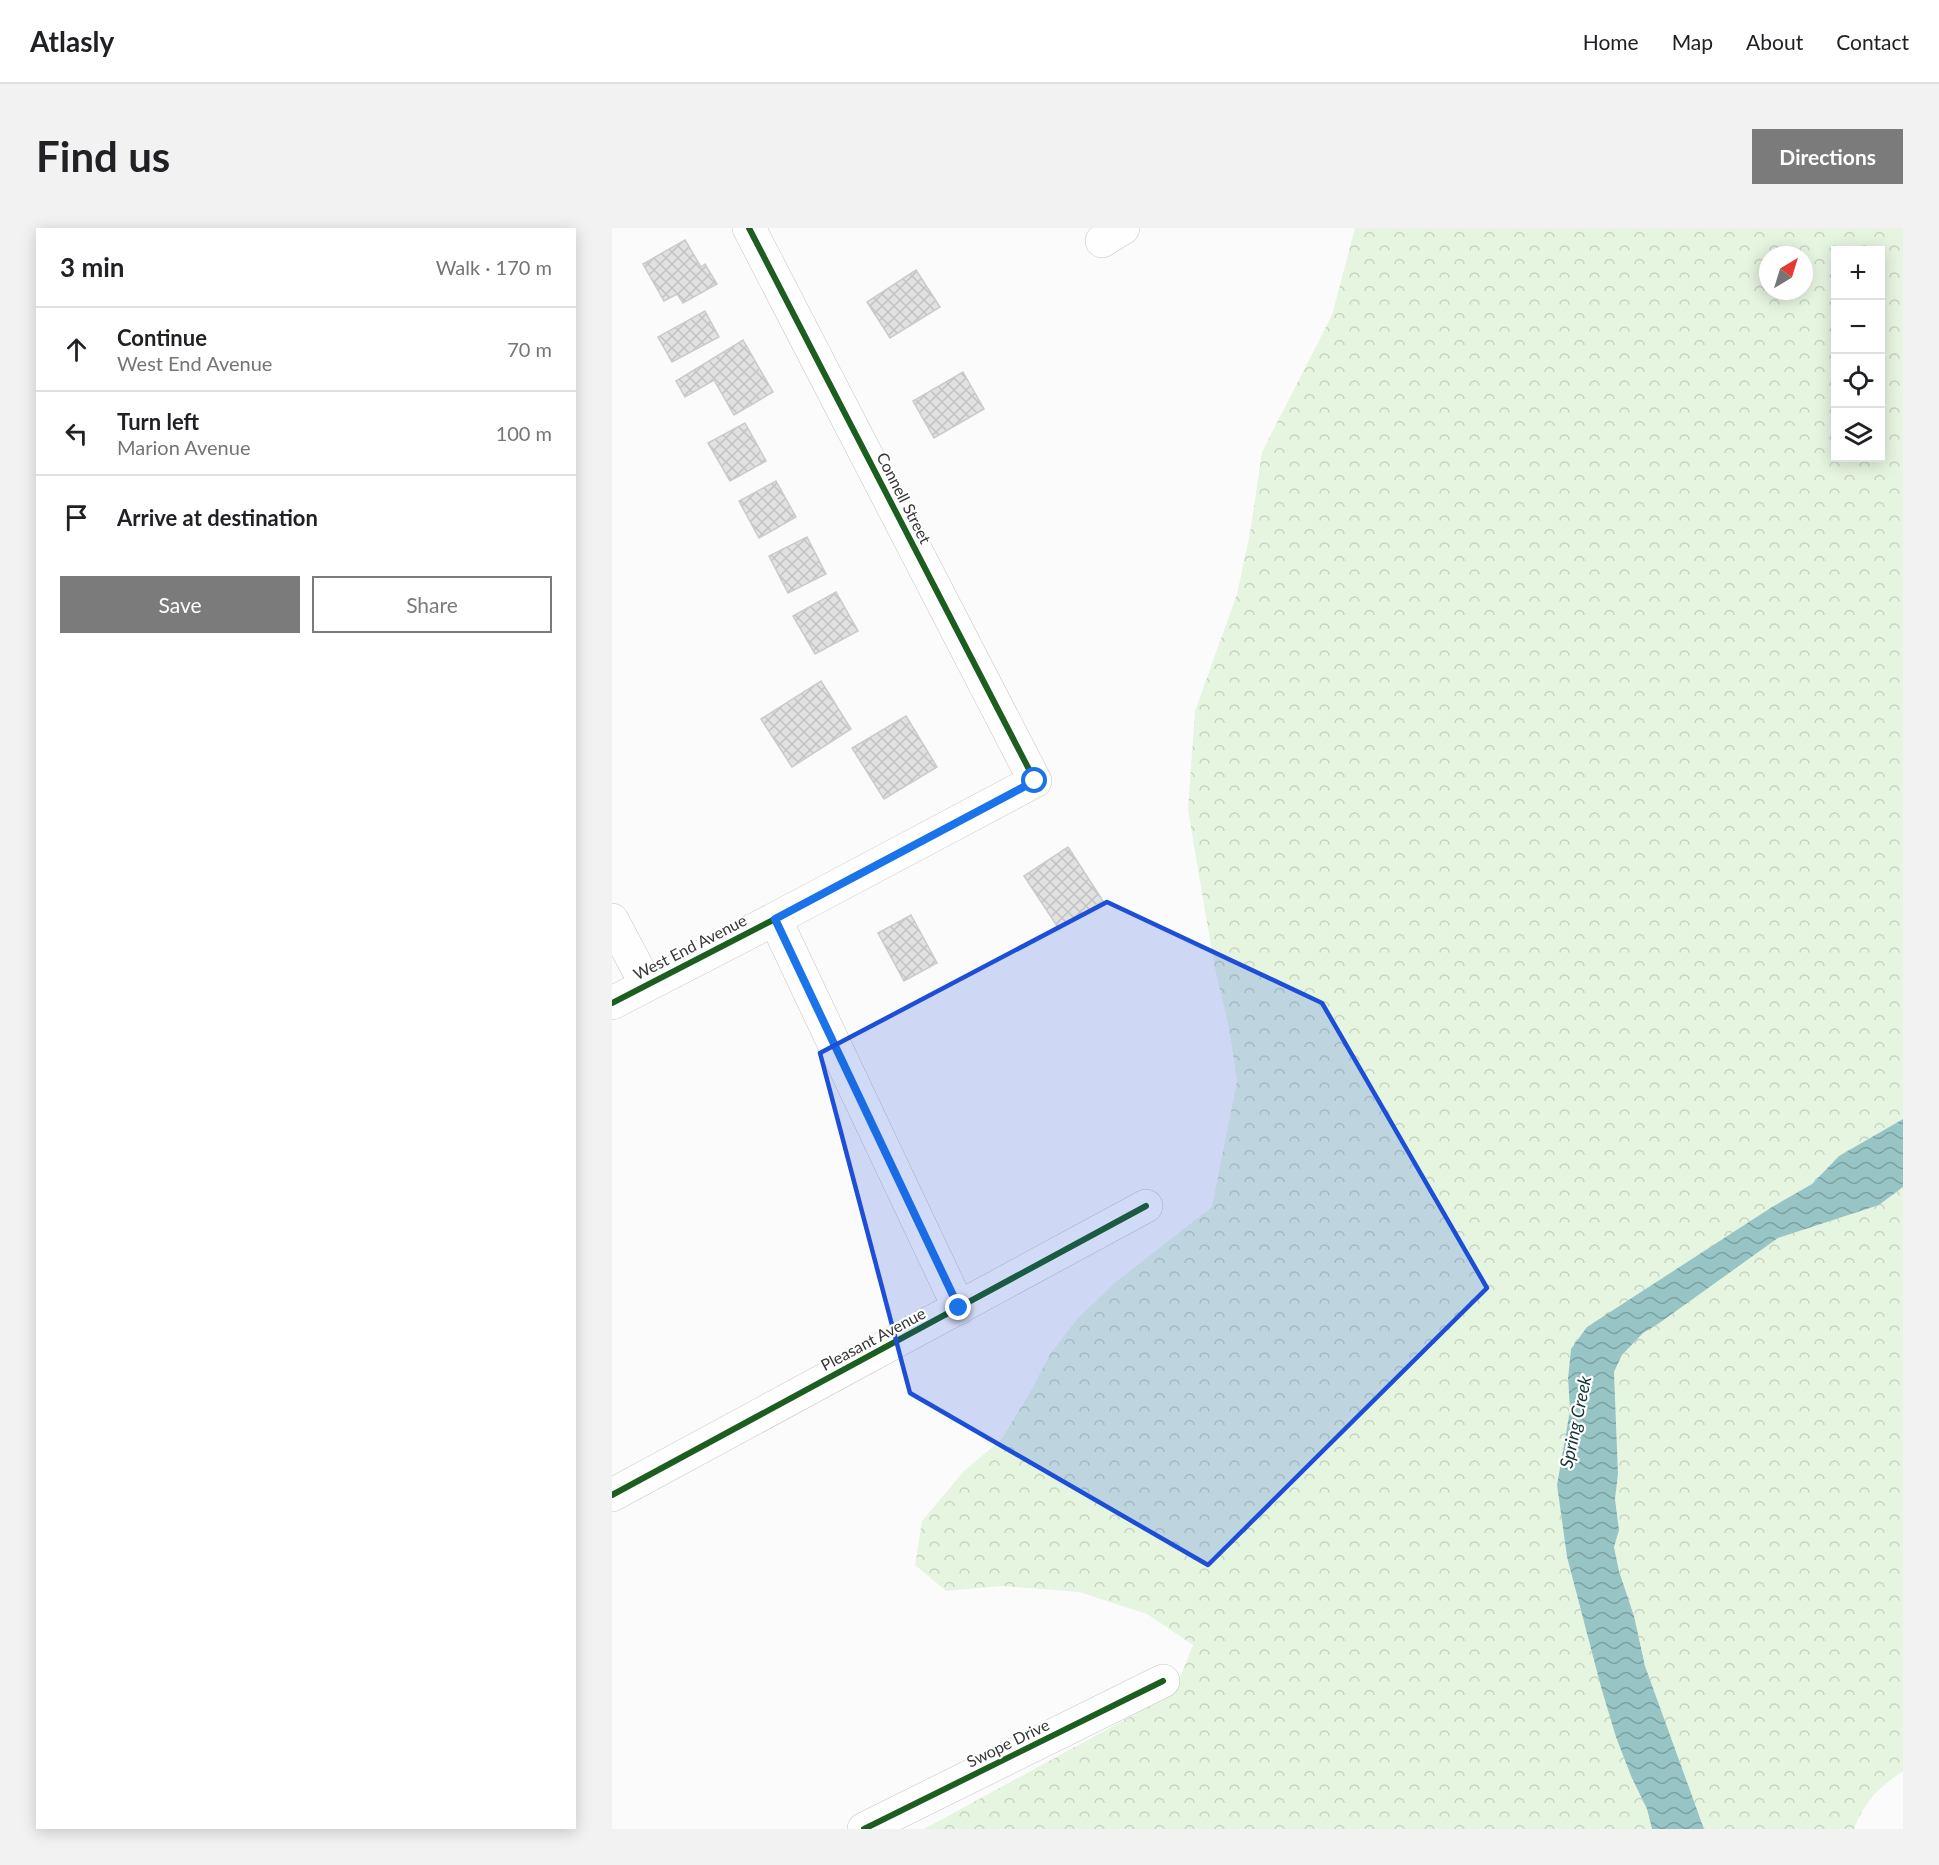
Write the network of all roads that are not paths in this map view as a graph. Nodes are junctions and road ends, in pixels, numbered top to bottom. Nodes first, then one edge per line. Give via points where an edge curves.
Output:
1 (749, 228) edge
2 (1035, 781) joint
3 (775, 919) junction
4 (612, 920) edge
5 (646, 984) junction
6 (612, 1003) edge
7 (1146, 1206) dead end
8 (959, 1308) junction
9 (612, 1495) edge
10 (1163, 1681) dead end
11 (864, 1829) edge

1 - 2 street, Connell Street
2 - 3 street, West End Avenue
3 - 5 street, West End Avenue
3 - 8 street
4 - 5 street
5 - 6 street, West End Avenue
7 - 8 street, Pleasant Avenue
8 - 9 street, Pleasant Avenue
10 - 11 street, Swope Drive

